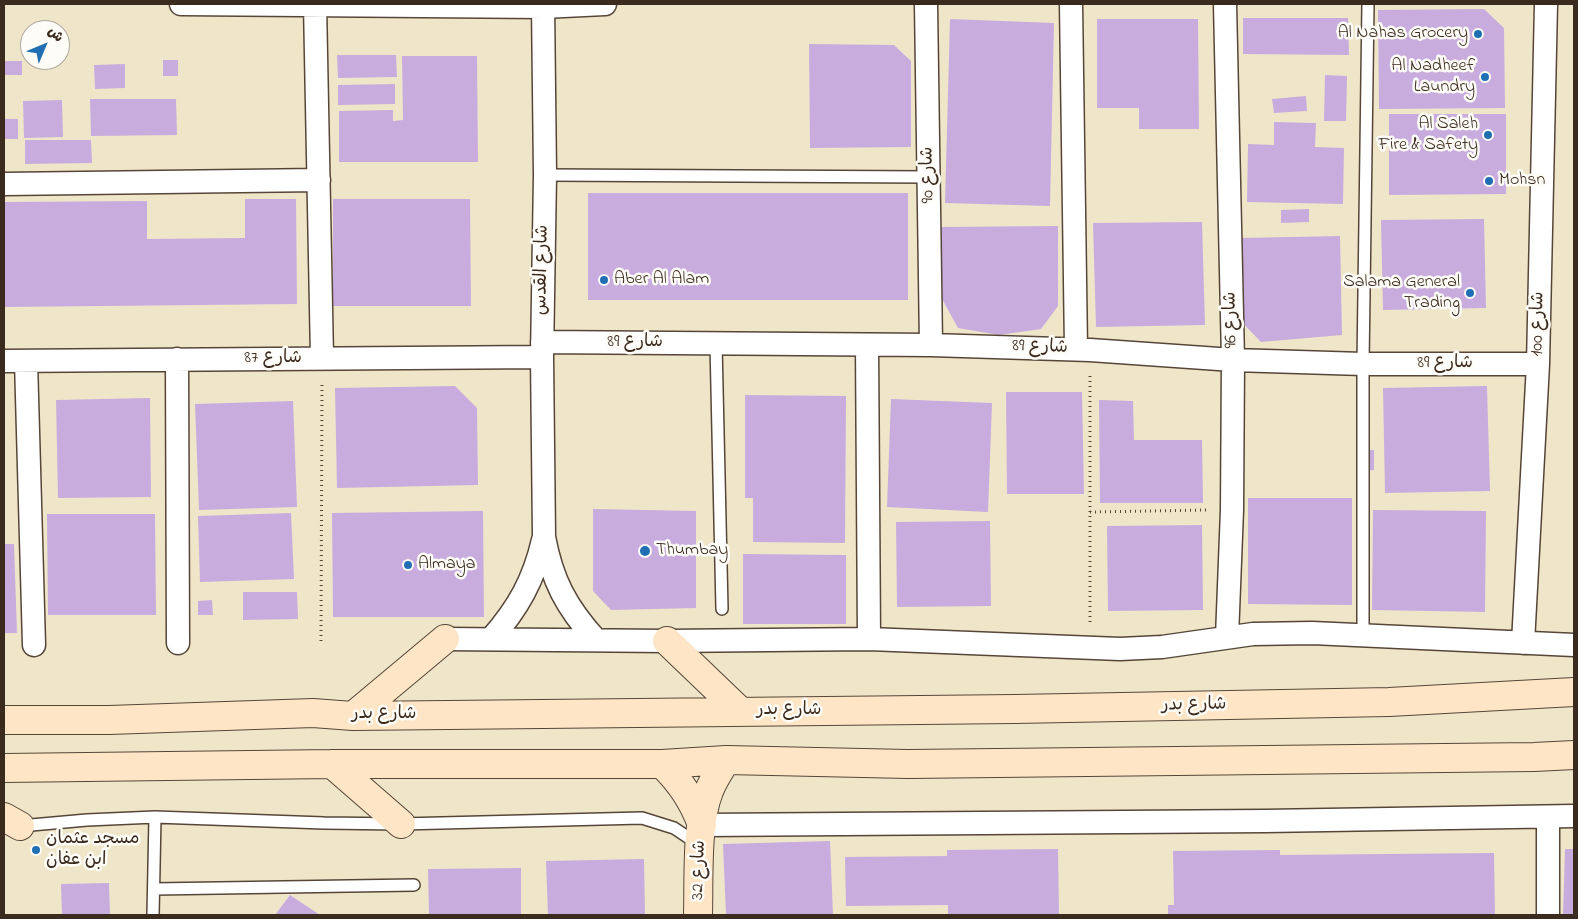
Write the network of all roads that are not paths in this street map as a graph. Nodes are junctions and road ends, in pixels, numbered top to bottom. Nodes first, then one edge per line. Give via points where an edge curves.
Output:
1 (181, 4) edge
2 (316, 4) edge
3 (605, 4) edge
4 (926, 4) edge
5 (1071, 4) edge
6 (1226, 4) edge
7 (1368, 4) edge
8 (1546, 4) edge
9 (543, 5) edge
10 (545, 175) junction
11 (929, 177) junction
12 (319, 180) junction
13 (4, 184) edge
14 (716, 344) junction
15 (867, 345) junction
16 (931, 345) junction
17 (542, 350) junction
18 (1083, 350) junction
19 (322, 358) junction
20 (177, 359) junction
21 (1233, 360) junction
22 (15, 361) edge
23 (1363, 364) junction
24 (1538, 364) junction
25 (544, 537) junction
26 (722, 609) dead end
27 (1363, 635) junction
28 (1228, 637) junction
29 (445, 639) joint
30 (491, 639) junction
31 (869, 639) junction
32 (596, 640) junction
33 (667, 641) junction
34 (178, 643) dead end
35 (1524, 643) junction
36 (34, 645) dead end
37 (1574, 645) edge
38 (1574, 692) edge
39 (740, 711) junction
40 (353, 716) junction
41 (4, 720) edge
42 (1574, 755) edge
43 (1534, 758) junction
44 (726, 760) junction
45 (332, 764) junction
46 (662, 764) junction
47 (1574, 766) edge
48 (4, 768) edge
49 (1574, 816) edge
50 (155, 817) junction
51 (1548, 817) junction
52 (12, 821) edge
53 (401, 824) junction
54 (701, 836) junction
55 (414, 885) dead end
56 (154, 889) junction
57 (154, 915) edge
58 (698, 915) edge
59 (1548, 915) edge

1 - 2 street
2 - 9 street
2 - 12 street
3 - 9 street
4 - 11 street, شارع 90
5 - 18 street
6 - 21 street, شارع 96
7 - 23 lane
8 - 24 street, شارع 100
9 - 10 street, شارع القدس
10 - 11 lane
10 - 17 street, شارع القدس
11 - 16 street, شارع 90
12 - 13 street
12 - 19 street
14 - 15 street, شارع 89
14 - 17 street, شارع 89
14 - 26 lane
15 - 16 street, شارع 89
15 - 31 street
16 - 18 street, شارع 89
17 - 19 street, شارع 87
17 - 25 street, شارع القدس
18 - 21 street, شارع 89
19 - 20 street, شارع 87
20 - 22 street, شارع 87
20 - 34 street
21 - 23 street, شارع 89
21 - 28 street, شارع 96
22 - 36 street
23 - 24 street, شارع 89
23 - 27 lane
24 - 35 street, شارع 100
25 - 30 street, شارع القدس via 520,602
25 - 32 street, شارع القدس via 557,584 569,606
27 - 28 street via 1312,632
27 - 35 street
28 - 31 street via 1162,647 1120,649
29 - 30 street
29 - 40 main road
30 - 32 street
31 - 33 street
32 - 33 street
33 - 39 main road
35 - 37 street
38 - 39 main road, شارع بدر via 1389,702
39 - 40 main road, شارع بدر
40 - 41 main road, شارع بدر
42 - 43 main road
43 - 44 main road via 918,764
43 - 47 main road
44 - 46 main road
44 - 54 main road, شارع 32 via 709,791
45 - 46 main road
45 - 48 main road
45 - 53 main road
46 - 54 main road, شارع 32 via 676,776 696,807
49 - 51 street
50 - 52 lane
50 - 53 lane
50 - 56 lane
51 - 54 street
51 - 59 street
53 - 54 lane via 642,818 688,836
54 - 58 main road, شارع 32
55 - 56 lane
56 - 57 lane

